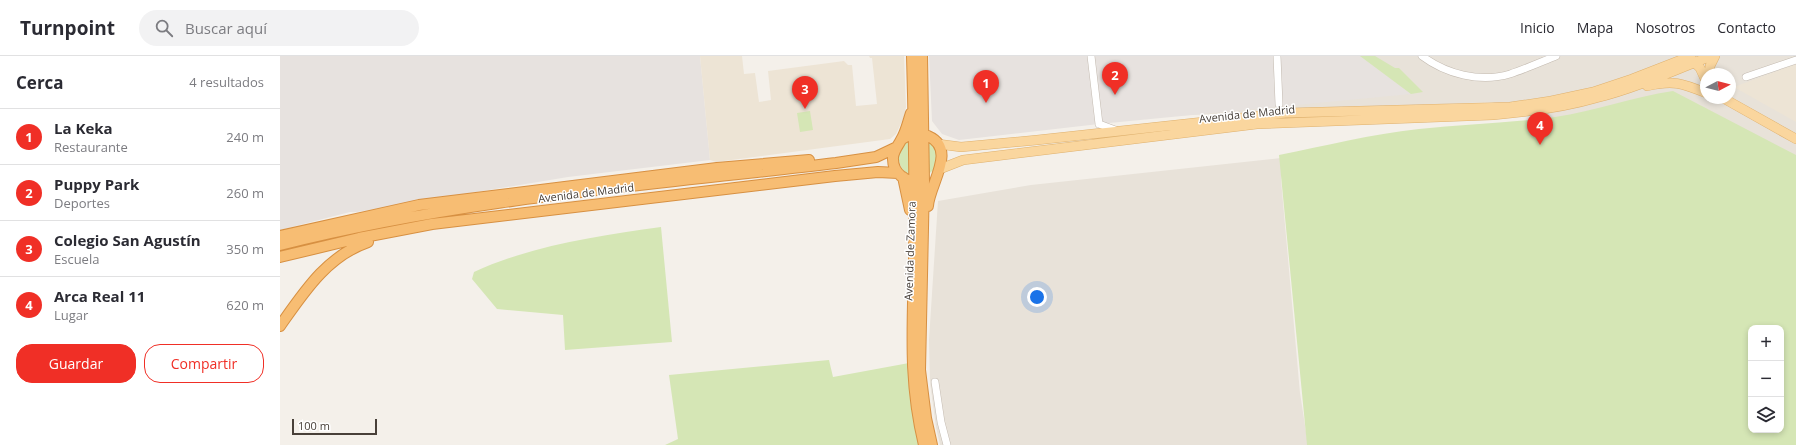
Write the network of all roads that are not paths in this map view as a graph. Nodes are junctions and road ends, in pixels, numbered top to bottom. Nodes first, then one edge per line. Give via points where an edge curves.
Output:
1 (912, 56) edge
2 (923, 56) edge
3 (1091, 56) edge
4 (1277, 56) edge
5 (1422, 56) edge
6 (1556, 56) edge
7 (1711, 56) edge
8 (1716, 56) edge
9 (1692, 59) edge
10 (1796, 60) edge
11 (1710, 68) edge
12 (1700, 72) edge
13 (1746, 77) dead end
14 (1700, 90) edge
15 (1279, 104) dead end
16 (1734, 104) edge
17 (914, 107) junction
18 (1560, 107) junction
19 (1099, 124) junction
20 (1122, 132) junction
21 (919, 134) junction
22 (1086, 136) junction
23 (1796, 138) edge
24 (902, 139) junction
25 (938, 144) junction
26 (895, 148) junction
27 (836, 163) junction
28 (938, 171) junction
29 (900, 175) junction
30 (919, 182) junction
31 (515, 214) junction
32 (280, 236) edge
33 (280, 245) edge
34 (280, 257) edge
35 (918, 278) junction
36 (280, 326) edge
37 (935, 382) dead end
38 (924, 445) edge
39 (932, 445) edge
40 (947, 445) edge

1 - 17 highway, Avenida de Zamora
2 - 21 highway, Avenida de Zamora
3 - 19 street
4 - 15 street
5 - 6 street via 1453,74 1492,77 1509,74
7 - 9 main road
8 - 11 main road
9 - 12 main road
9 - 18 main road, Avenida de Madrid via 1618,92
9 - 20 main road, Avenida de Madrid via 1593,92 1510,107 1285,113
10 - 13 street
14 - 18 main road, Avenida de Madrid via 1685,84 1658,84 1584,106
16 - 23 main road
17 - 21 highway, Avenida de Zamora
17 - 24 highway
18 - 28 main road, Avenida de Madrid via 1493,115 1257,124 963,160
19 - 20 street
19 - 22 street
20 - 22 main road, Avenida de Madrid
21 - 24 highway
21 - 25 highway via 930,137
21 - 30 highway, Avenida de Zamora
22 - 25 main road, Avenida de Madrid via 961,147
24 - 26 highway
25 - 28 highway via 942,155
26 - 27 highway, Avenida de Madrid via 876,157
26 - 29 highway via 893,158
27 - 32 highway via 824,159 771,162 563,186 420,205
27 - 33 highway, Avenida de Madrid via 439,212 350,228
28 - 30 highway
28 - 35 highway via 928,201 927,248
29 - 30 highway, Avenida de Madrid
29 - 31 highway, Avenida de Madrid via 878,172 835,176
29 - 35 highway via 910,214 910,253
30 - 35 highway, Avenida de Zamora
31 - 34 highway, Avenida de Madrid via 432,224
31 - 36 highway via 397,234 355,246 327,265 309,285
35 - 38 highway, Avenida de Zamora via 912,373 917,418
35 - 39 highway, Avenida de Zamora via 920,370
37 - 40 street

